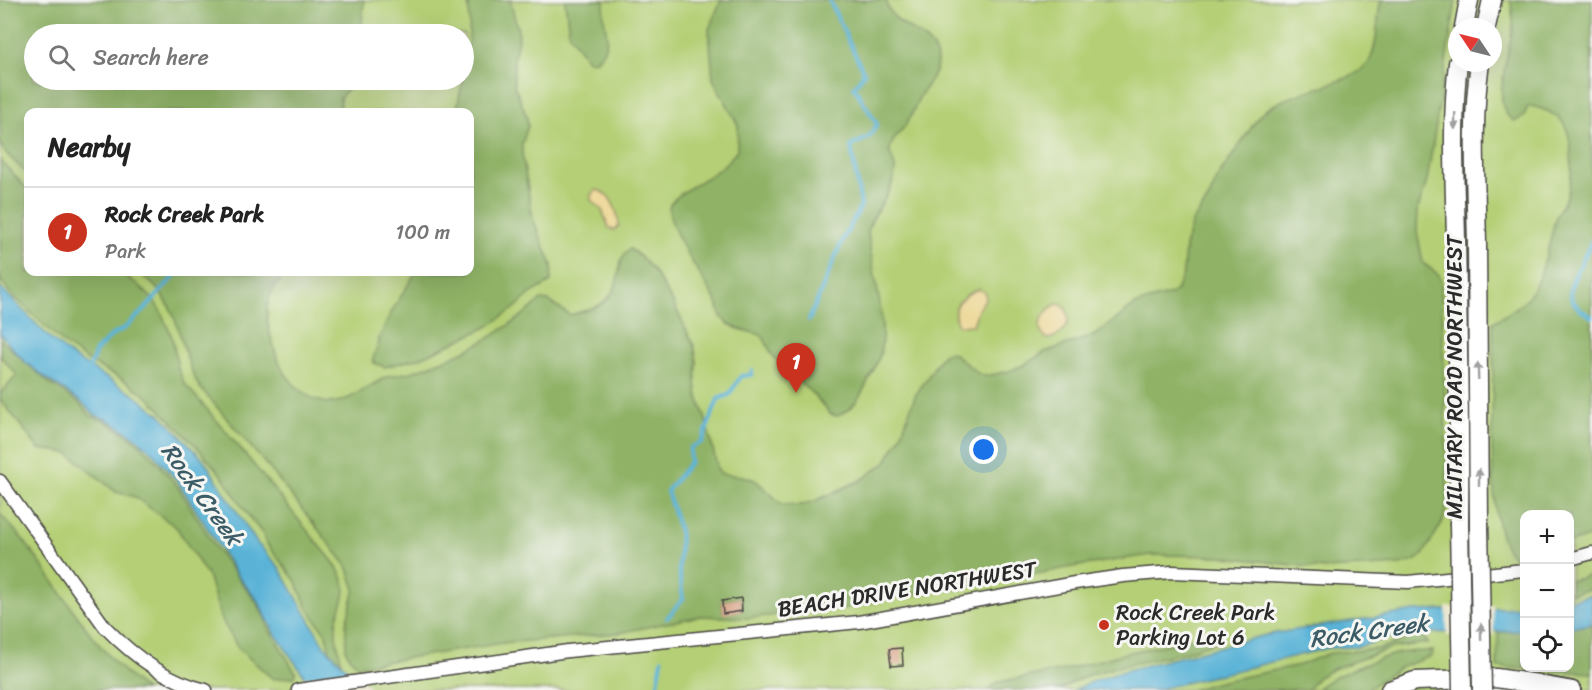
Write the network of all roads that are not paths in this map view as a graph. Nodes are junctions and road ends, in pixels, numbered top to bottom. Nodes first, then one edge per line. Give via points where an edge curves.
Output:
1 (1469, 0) edge
2 (1492, 0) edge
3 (1466, 18) edge
4 (1488, 18) edge
5 (1457, 72) edge
6 (1479, 72) edge
7 (0, 481) edge
8 (1592, 553) edge
9 (1574, 558) edge
10 (1520, 570) edge
11 (1544, 687) edge
12 (207, 690) edge
13 (298, 690) edge
14 (1390, 690) edge
15 (1462, 690) edge
16 (1482, 690) edge
17 (1572, 690) edge

1 - 3 main road
2 - 4 main road
5 -> 15 main road, MILITARY ROAD NORTHWEST, bridge via 1455,160
16 -> 6 main road, MILITARY ROAD NORTHWEST, bridge via 1474,159
7 - 12 street via 122,645 164,675
8 - 9 street
10 - 13 street, BEACH DRIVE NORTHWEST via 1408,582 1172,572 1124,576 859,622 591,648
11 - 14 main road via 1496,678 1426,679
11 - 17 street

